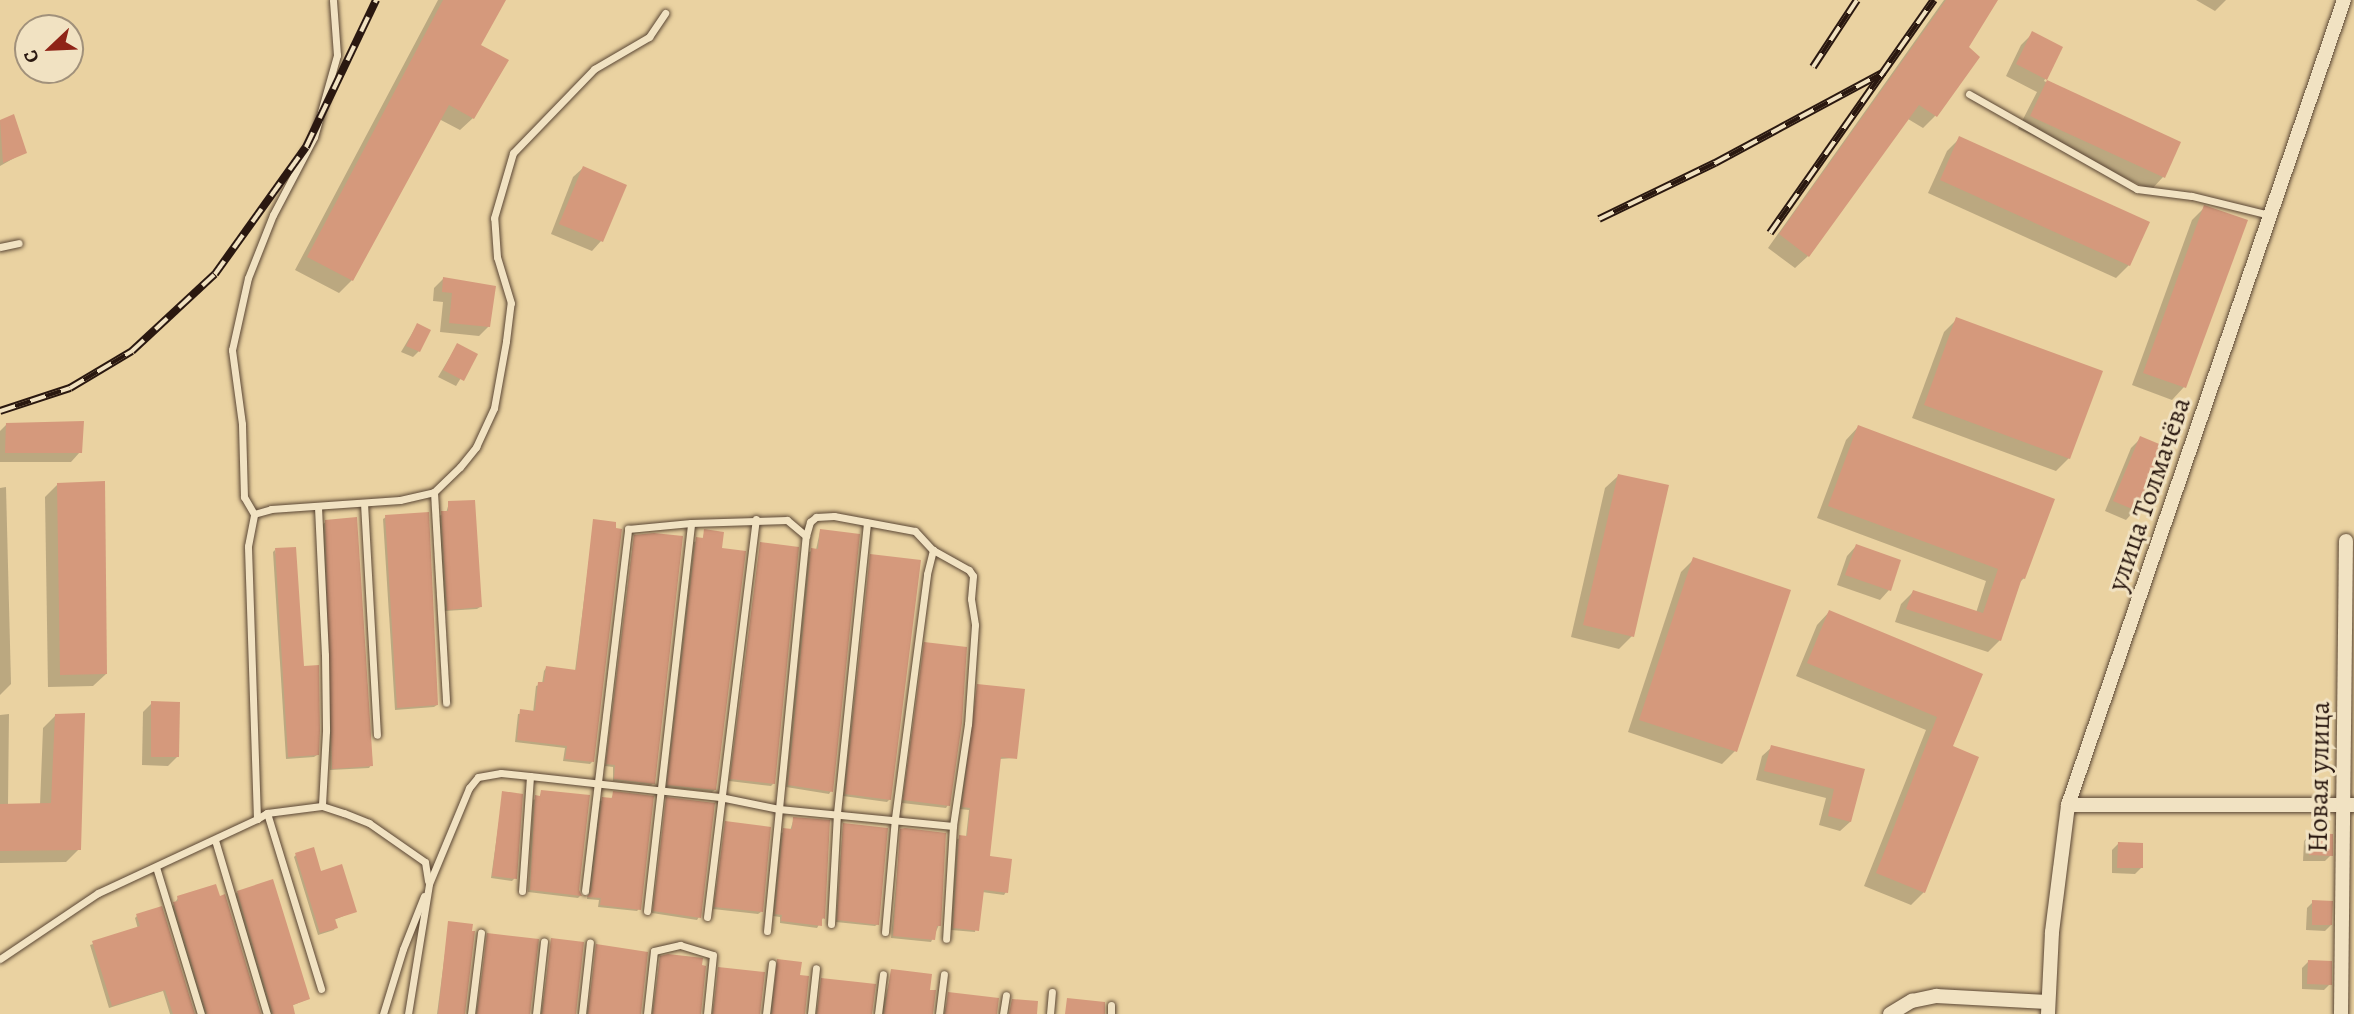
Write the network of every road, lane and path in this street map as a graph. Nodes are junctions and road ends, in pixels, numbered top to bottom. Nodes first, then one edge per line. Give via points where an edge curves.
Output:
1 (333, 0) edge
2 (2344, 0) edge
3 (665, 13) dead end
4 (1969, 94) dead end
5 (2271, 215) junction
6 (19, 243) dead end
7 (0, 247) edge
8 (434, 492) junction
9 (364, 503) junction
10 (318, 507) junction
11 (254, 514) junction
12 (756, 519) junction
13 (691, 523) junction
14 (867, 523) junction
15 (806, 536) junction
16 (2346, 541) dead end
17 (933, 551) junction
18 (446, 703) dead end
19 (377, 734) dead end
20 (530, 776) junction
21 (596, 783) junction
22 (659, 792) junction
23 (720, 797) junction
24 (2068, 805) junction
25 (2349, 805) edge
26 (322, 806) junction
27 (779, 809) junction
28 (267, 813) junction
29 (837, 813) junction
30 (895, 818) junction
31 (257, 819) junction
32 (953, 825) junction
33 (215, 840) junction
34 (156, 867) junction
35 (429, 884) junction
36 (522, 891) dead end
37 (585, 891) dead end
38 (647, 911) dead end
39 (707, 918) dead end
40 (831, 924) dead end
41 (767, 931) dead end
42 (885, 932) dead end
43 (481, 933) dead end
44 (946, 939) dead end
45 (544, 941) dead end
46 (590, 942) dead end
47 (0, 959) edge
48 (772, 963) dead end
49 (816, 968) dead end
50 (883, 974) dead end
51 (944, 974) dead end
52 (321, 989) dead end
53 (1052, 992) dead end
54 (1006, 995) dead end
55 (2048, 1008) edge
56 (201, 1014) edge
57 (267, 1014) edge
58 (383, 1014) edge
59 (408, 1014) edge
60 (471, 1014) edge
61 (536, 1014) edge
62 (582, 1014) edge
63 (647, 1014) edge
64 (707, 1014) edge
65 (766, 1014) edge
66 (811, 1014) edge
67 (878, 1014) edge
68 (939, 1014) edge
69 (1003, 1014) edge
70 (1050, 1014) edge
71 (1890, 1014) edge
72 (2341, 1014) edge

1 - 11 lane via 337,55 317,126 248,278 232,350 242,424 244,497
2 - 5 street, улица Толмачёва
3 - 8 lane via 649,37 594,69 513,153 494,218 497,257 511,303 494,408 476,447
4 - 5 lane via 2137,189 2192,196
5 - 24 street, улица Толмачёва
6 - 7 lane
8 - 9 lane
8 - 18 lane
9 - 10 lane
9 - 19 lane
10 - 11 lane
10 - 26 lane via 325,655
11 - 31 lane via 248,546
12 - 13 lane
12 - 15 lane via 787,520
12 - 23 lane
13 - 21 lane via 628,529
13 - 22 lane
14 - 15 lane via 816,517
14 - 17 lane via 915,531
14 - 29 lane
15 - 27 lane
16 - 25 street, Новая улица
17 - 30 lane
17 - 32 lane via 973,576 975,625 968,724
20 - 21 lane
20 - 35 lane via 501,773 478,777 469,788
20 - 36 lane
21 - 22 lane
21 - 37 lane
22 - 23 lane
22 - 38 lane
23 - 27 lane
23 - 39 lane
24 - 25 street
24 - 55 street, улица Толмачёва
25 - 72 street, Новая улица
26 - 28 lane
26 - 35 lane via 369,823 425,862
27 - 29 lane
27 - 41 lane
28 - 31 lane
28 - 52 lane
29 - 30 lane
29 - 40 lane
30 - 32 lane
30 - 42 lane
31 - 33 lane
32 - 44 lane
33 - 34 lane
33 - 57 lane
34 - 47 lane via 98,893
34 - 56 lane
35 - 58 lane
35 - 59 lane
43 - 60 lane
45 - 61 lane
46 - 62 lane
48 - 65 lane
49 - 66 lane
50 - 67 lane
51 - 68 lane
53 - 70 lane
54 - 69 lane
55 - 71 street via 1936,996 1912,1001
63 - 64 lane via 654,951 680,945 713,955

